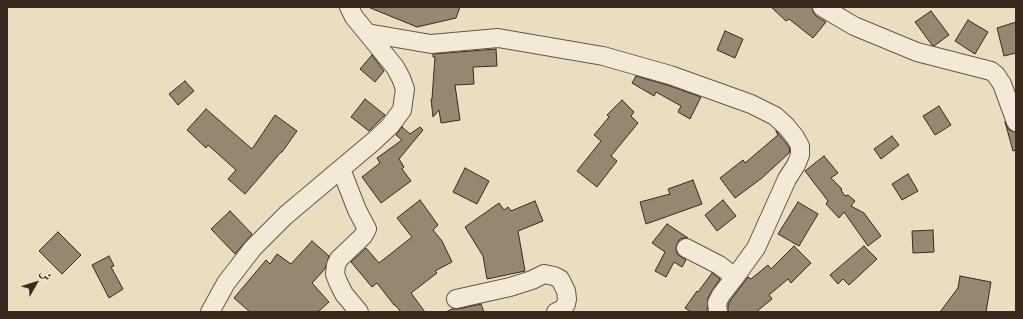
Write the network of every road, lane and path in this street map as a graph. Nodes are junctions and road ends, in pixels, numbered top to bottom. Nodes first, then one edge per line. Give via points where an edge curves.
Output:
1 (348, 7) edge
2 (822, 7) edge
3 (367, 33) junction
4 (1016, 122) edge
5 (341, 169) junction
6 (686, 248) dead end
7 (735, 277) junction
8 (456, 299) dead end
9 (210, 312) edge
10 (359, 312) edge
11 (556, 312) edge
12 (718, 312) edge

1 - 3 street
2 - 4 street via 854,26 916,52 991,71 1002,84
3 - 5 street via 401,78 405,89 402,110 390,126
3 - 7 street via 431,44 498,38 603,56 670,75 751,104 775,116 795,136 800,146 800,155 786,179 756,248
5 - 9 street via 286,215 253,248 226,283
5 - 10 street via 368,229 339,259 335,274 344,294
6 - 7 street via 719,265
7 - 12 street via 720,295 717,302
8 - 11 street via 510,287 544,274 560,279 566,291 566,304 562,310

